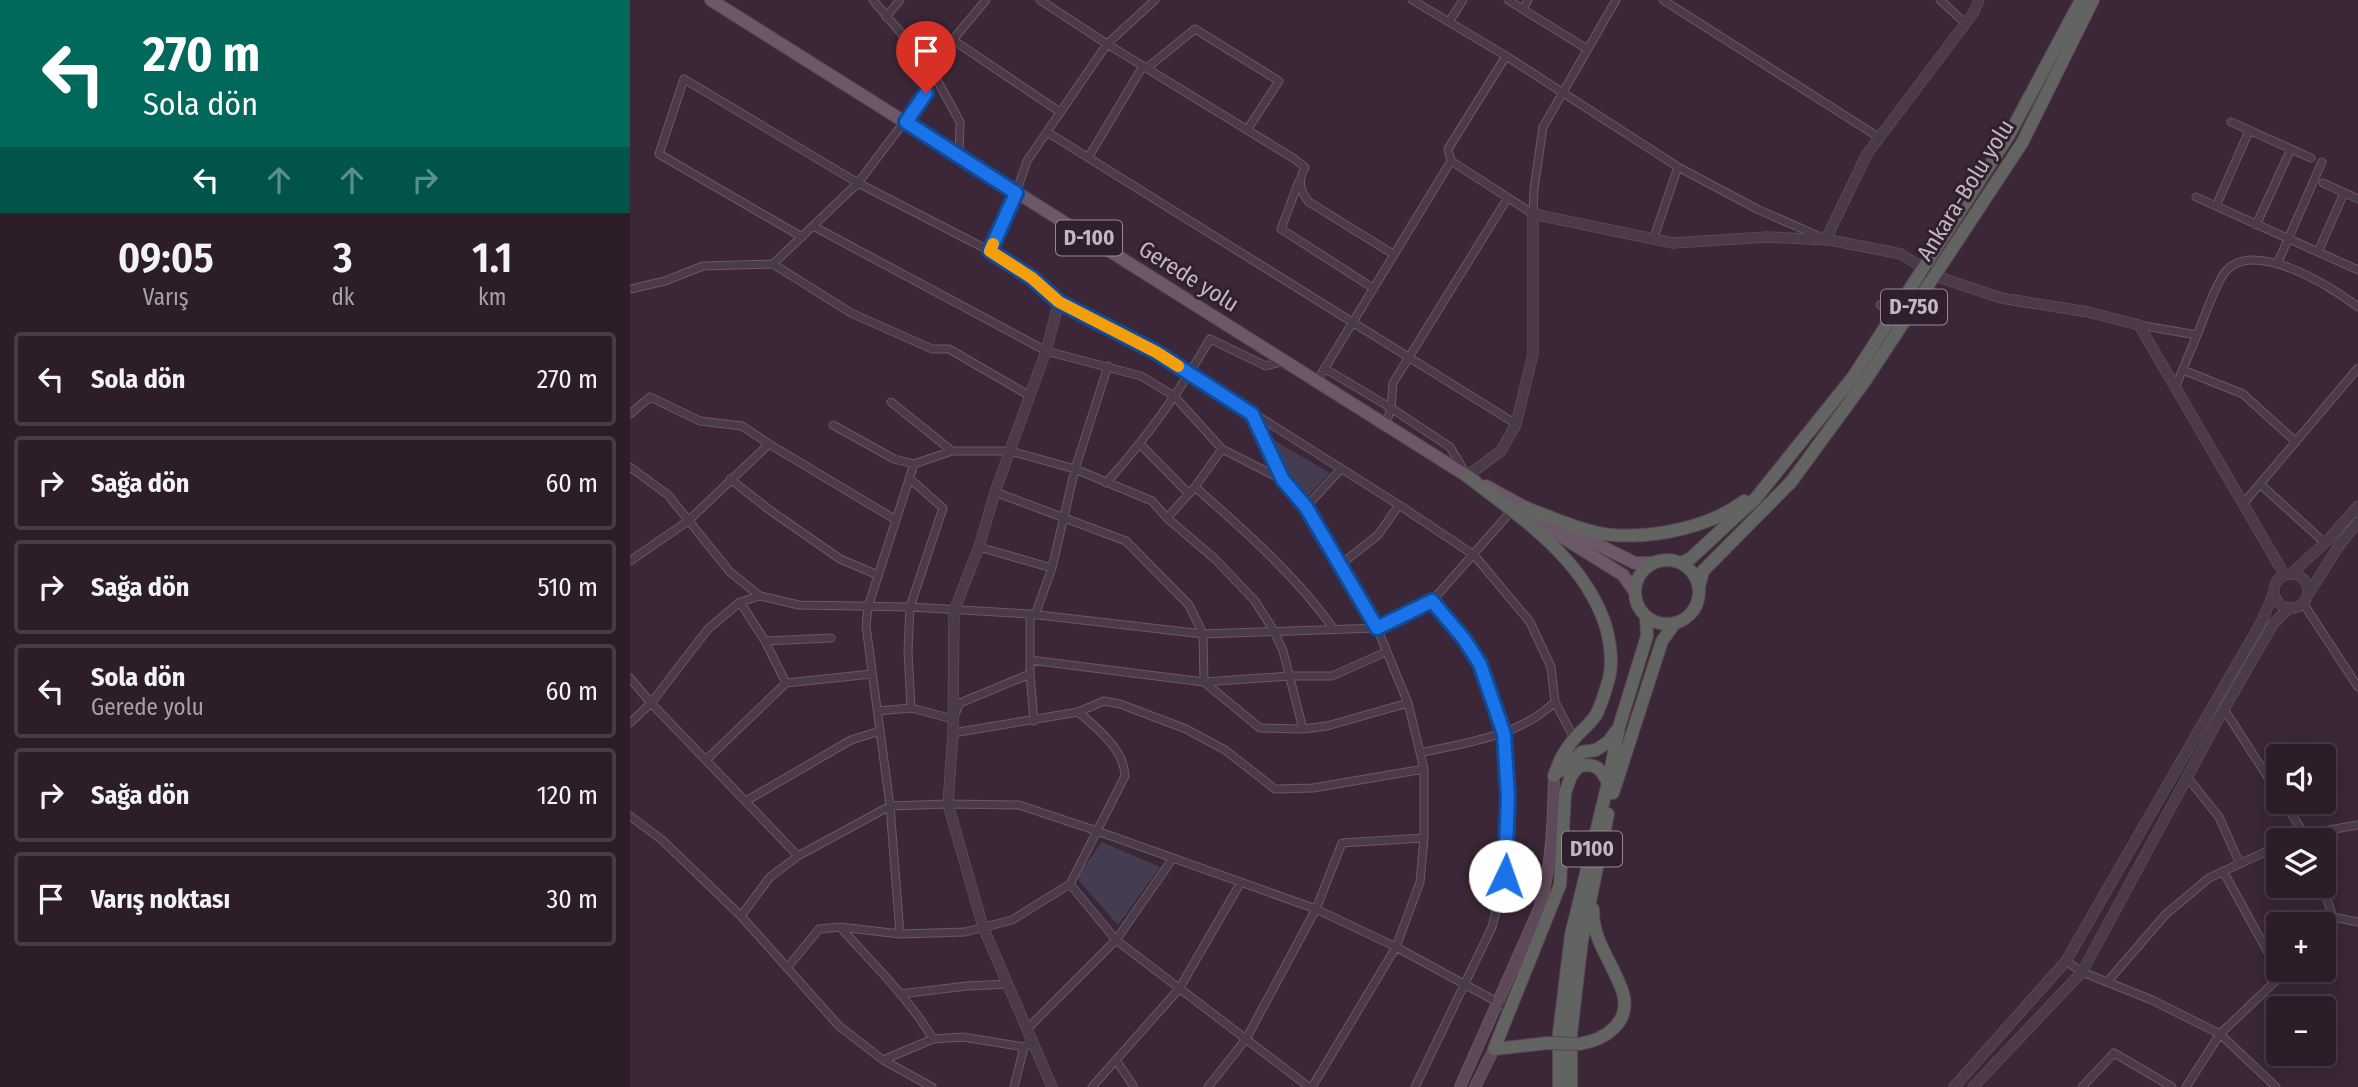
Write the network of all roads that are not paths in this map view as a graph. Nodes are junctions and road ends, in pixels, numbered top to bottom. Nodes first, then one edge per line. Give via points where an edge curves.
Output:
1 (711, 0) edge
2 (873, 0) edge
3 (900, 0) edge
4 (986, 0) edge
5 (1040, 0) edge
6 (1154, 0) edge
7 (1412, 0) edge
8 (1463, 0) edge
9 (1508, 0) edge
10 (1528, 0) edge
11 (1616, 0) edge
12 (1663, 0) edge
13 (1940, 0) edge
14 (1979, 0) edge
15 (2081, 0) edge
16 (2093, 0) edge
17 (1523, 9) junction
18 (886, 17) junction
19 (1449, 22) junction
20 (1965, 23) junction
21 (953, 40) junction
22 (1107, 44) junction
23 (1587, 49) junction
24 (1506, 56) junction
25 (930, 67) junction
26 (1145, 67) junction
27 (1563, 92) junction
28 (1060, 112) junction
29 (906, 122) junction
30 (2231, 122) dead end
31 (1247, 130) junction
32 (2249, 131) junction
33 (1046, 132) junction
34 (1880, 138) junction
35 (2291, 149) junction
36 (959, 156) junction
37 (1088, 158) junction
38 (2311, 158) dead end
39 (1451, 161) junction
40 (2322, 162) dead end
41 (1678, 167) junction
42 (1299, 180) junction
43 (858, 183) junction
44 (2323, 183) dead end
45 (1016, 193) junction
46 (2344, 193) junction
47 (2196, 197) dead end
48 (1507, 199) junction
49 (2358, 199) edge
50 (2216, 206) junction
51 (1533, 214) junction
52 (2256, 225) junction
53 (813, 226) junction
54 (802, 237) junction
55 (1826, 239) junction
56 (2288, 239) junction
57 (1653, 240) junction
58 (990, 251) junction
59 (2318, 252) junction
60 (1393, 254) junction
61 (2278, 262) junction
62 (773, 264) junction
63 (2358, 270) edge
64 (1930, 272) junction
65 (1373, 288) junction
66 (630, 289) edge
67 (1059, 302) junction
68 (1880, 305) dead end
69 (2358, 307) edge
70 (1895, 314) junction
71 (1352, 321) junction
72 (2139, 325) junction
73 (2197, 335) junction
74 (1046, 351) junction
75 (1409, 357) junction
76 (1286, 361) junction
77 (1108, 366) junction
78 (1324, 368) junction
79 (2358, 368) edge
80 (2183, 370) junction
81 (1190, 374) junction
82 (1317, 381) junction
83 (2175, 388) junction
84 (1030, 396) junction
85 (1174, 396) junction
86 (891, 402) dead end
87 (1391, 408) junction
88 (630, 414) edge
89 (1252, 414) junction
90 (1386, 424) junction
91 (1516, 424) junction
92 (833, 425) dead end
93 (2296, 442) junction
94 (769, 444) junction
95 (1141, 444) junction
96 (1222, 449) junction
97 (1010, 451) junction
98 (952, 452) junction
99 (914, 464) junction
100 (630, 467) edge
101 (1075, 469) junction
102 (1341, 469) junction
103 (1467, 476) junction
104 (909, 478) junction
105 (730, 479) junction
106 (1283, 480) junction
107 (1772, 480) junction
108 (1106, 483) junction
109 (2260, 484) junction
110 (1195, 487) junction
111 (995, 492) junction
112 (1189, 494) junction
113 (2243, 504) junction
114 (1399, 505) junction
115 (2358, 506) edge
116 (1306, 507) junction
117 (1517, 507) junction
118 (1066, 517) junction
119 (1167, 518) junction
120 (896, 520) junction
121 (688, 521) junction
122 (2358, 522) edge
123 (2325, 543) junction
124 (979, 547) junction
125 (1474, 555) junction
126 (630, 561) edge
127 (1681, 562) junction
128 (1651, 563) junction
129 (1340, 565) junction
130 (1052, 568) junction
131 (2288, 574) junction
132 (878, 575) junction
133 (1699, 587) junction
134 (1635, 592) junction
135 (2274, 592) junction
136 (760, 596) junction
137 (2306, 598) junction
138 (1432, 601) junction
139 (740, 602) junction
140 (868, 607) junction
141 (910, 607) junction
142 (2289, 608) junction
143 (954, 611) junction
144 (1033, 615) junction
145 (1646, 615) junction
146 (1675, 623) junction
147 (1333, 628) junction
148 (1377, 628) junction
149 (1274, 631) junction
150 (1203, 634) junction
151 (831, 638) dead end
152 (765, 641) junction
153 (1386, 652) junction
154 (1030, 660) junction
155 (872, 674) junction
156 (1030, 674) junction
157 (1290, 676) junction
158 (630, 678) edge
159 (1204, 682) junction
160 (786, 683) junction
161 (2358, 687) edge
162 (1555, 702) junction
163 (651, 703) junction
164 (1408, 703) junction
165 (911, 708) junction
166 (2224, 709) junction
167 (878, 711) junction
168 (1077, 712) junction
169 (953, 719) junction
170 (1034, 721) junction
171 (630, 723) edge
172 (1619, 727) junction
173 (1303, 729) junction
174 (880, 731) junction
175 (953, 733) junction
176 (1504, 734) junction
177 (1574, 738) junction
178 (1420, 753) junction
179 (706, 760) junction
180 (1424, 769) junction
181 (2266, 774) edge
182 (1554, 776) junction
183 (2187, 777) junction
184 (1608, 783) junction
185 (746, 801) junction
186 (1611, 801) junction
187 (948, 804) junction
188 (890, 806) junction
189 (630, 816) edge
190 (2358, 825) edge
191 (2336, 830) edge
192 (1097, 831) junction
193 (1424, 838) junction
194 (2266, 852) edge
195 (798, 856) junction
196 (1172, 858) junction
197 (2240, 864) junction
198 (2223, 871) junction
199 (1241, 882) junction
200 (1070, 884) junction
201 (1316, 909) junction
202 (741, 916) junction
203 (2336, 918) edge
204 (2358, 922) edge
205 (840, 927) junction
206 (983, 927) junction
207 (900, 934) junction
208 (1116, 940) junction
209 (2266, 943) edge
210 (1396, 947) junction
211 (2066, 961) junction
212 (788, 968) junction
213 (2082, 972) junction
214 (2108, 981) junction
215 (2275, 982) edge
216 (1008, 984) junction
217 (1463, 984) junction
218 (1179, 989) junction
219 (900, 995) junction
220 (1497, 1002) junction
221 (1510, 1010) junction
222 (1027, 1029) junction
223 (2220, 1034) junction
224 (1246, 1039) junction
225 (933, 1040) junction
226 (1028, 1045) junction
227 (1494, 1049) junction
228 (883, 1060) junction
229 (1116, 1060) junction
230 (1977, 1086) edge
231 (932, 1087) edge
232 (1014, 1087) edge
233 (1052, 1087) edge
234 (1092, 1087) edge
235 (1134, 1087) edge
236 (1208, 1087) edge
237 (1310, 1087) edge
238 (1415, 1087) edge
239 (1460, 1087) edge
240 (1475, 1087) edge
241 (1559, 1087) edge
242 (1571, 1087) edge
243 (1954, 1087) edge
244 (2081, 1087) edge
245 (2172, 1087) edge
246 (2186, 1087) edge
247 (2276, 1087) edge

1 - 29 main road, Gerede yolu / D-100
2 - 18 street
3 - 18 street
4 - 21 street
5 - 22 street
6 - 22 street
7 - 19 street
8 - 19 street
9 - 17 street
10 - 17 street
11 - 23 street
12 - 34 street
13 - 20 street
14 - 20 street
15 - 64 highway, Ankara-Bolu yolu
16 - 64 highway, Ankara-Bolu yolu / D-750 via 2022,143
17 - 23 street
18 - 25 street
19 - 24 street
20 - 34 street
21 - 25 street
21 - 28 street
22 - 26 street
22 - 28 street
23 - 27 street
24 - 27 street
24 - 39 street via 1448,149
25 - 29 street via 926,93
25 - 36 street via 960,122
26 - 31 street
26 - 31 street via 1195,29 1279,81
26 - 37 street
27 - 41 street
27 - 51 street via 1543,127
28 - 33 street
29 - 36 main road, Gerede yolu / D-100
29 - 43 street
30 - 32 street
31 - 42 street via 1305,167
32 - 35 street
32 - 50 street
33 - 37 street
33 - 45 street via 1027,160
34 - 55 street via 1867,154
35 - 38 street
35 - 52 street
36 - 45 main road, Gerede yolu / D-100
37 - 71 street
39 - 48 street
39 - 60 street
40 - 56 street
41 - 55 street
41 - 57 street
42 - 60 street via 1309,202
42 - 65 street via 1281,229
43 - 53 street
43 - 54 street via 684,79 659,154
43 - 58 street
44 - 46 street
45 - 58 street
45 - 76 main road, Gerede yolu / D-100
46 - 49 street
46 - 59 street
47 - 50 street
48 - 51 street
48 - 75 street
50 - 52 street
51 - 57 street
51 - 91 street via 1533,354
52 - 56 street
53 - 54 street
53 - 74 street
54 - 62 street
55 - 57 street
55 - 64 street via 1901,254
56 - 59 street
56 - 61 street
58 - 67 street
59 - 63 street
60 - 65 street
61 - 69 street via 2337,291
61 - 73 street via 2245,260 2224,273
62 - 66 street via 703,266
62 - 84 street via 851,313 932,349 948,349
64 - 70 highway, Ankara-Bolu yolu
64 - 72 street via 2001,298
64 - 133 highway, Ankara-Bolu yolu / D-750 via 1865,381 1791,482 1703,571
65 - 71 street
67 - 74 street
67 - 81 street
68 - 70 street
70 - 107 highway, Ankara-Bolu yolu via 1853,377
71 - 75 street
71 - 78 street
72 - 73 street
72 - 83 street
73 - 80 street
74 - 77 street
74 - 84 street
75 - 87 street via 1393,383
75 - 91 street
76 - 81 street via 1266,366 1210,339
76 - 82 main road, Gerede yolu / D-100
77 - 85 street via 1140,376
77 - 101 street
78 - 82 street
78 - 87 street
79 - 93 street
80 - 83 street
80 - 93 street via 2243,394
81 - 85 street
81 - 89 street
82 - 90 main road, Gerede yolu / D-100
83 - 113 street
84 - 97 street
85 - 95 street
85 - 96 street
86 - 98 street
87 - 90 street
87 - 103 street via 1450,447
88 - 94 street via 650,397 700,421 742,426
89 - 102 street
89 - 106 street
90 - 103 main road, Gerede yolu / D-100
91 - 103 street via 1502,451
92 - 99 street via 894,459
93 - 109 street
94 - 105 street
94 - 120 street
95 - 108 street
95 - 112 street
96 - 106 street
96 - 110 street
97 - 98 street
97 - 101 street
97 - 111 street
98 - 99 street
99 - 104 street
100 - 121 street via 668,495
101 - 108 street
101 - 118 street
102 - 114 street
102 - 116 street
103 - 117 highway
104 - 120 street
104 - 141 street via 943,508
105 - 121 street
105 - 132 street via 840,559
106 - 116 street
107 - 117 highway via 1732,510 1656,533 1612,535
107 - 127 highway, Ankara-Bolu yolu via 1721,532
108 - 119 street via 1152,501
109 - 113 street
109 - 123 street
110 - 112 street
110 - 147 street via 1249,535
111 - 118 street
111 - 124 street
112 - 119 street
113 - 131 street
114 - 125 street
114 - 129 street via 1378,535
115 - 123 street
116 - 129 street
117 - 125 street
117 - 128 main road via 1634,563
117 - 134 main road via 1623,575
117 - 177 highway via 1589,589 1612,647 1609,681 1596,714
118 - 130 street
118 - 150 street via 1126,541 1189,605
119 - 149 street via 1255,601
120 - 132 street
121 - 126 street
121 - 136 street via 730,572
122 - 137 street
123 - 131 street
124 - 130 street
124 - 143 street
125 - 138 street
125 - 162 street via 1530,622 1551,667
127 - 128 highway
127 - 133 highway
128 - 134 highway via 1639,575
129 - 148 street
130 - 144 street
131 - 135 street via 2276,582
131 - 137 street via 2303,577 2308,587
132 - 140 street
133 - 146 highway, D100 via 1696,606
134 - 145 highway
135 - 142 street via 2278,603
135 - 211 street via 2262,621
136 - 139 street
136 - 140 street via 799,605
137 - 142 street
137 - 161 street
138 - 148 street
138 - 176 street via 1480,664
139 - 152 street
139 - 163 street via 708,629
140 - 141 street
140 - 155 street
141 - 143 street
141 - 165 street
142 - 166 street via 2273,624
143 - 144 street
143 - 169 street
144 - 150 street
144 - 154 street
145 - 146 highway via 1654,621
145 - 172 highway, D100 via 1647,636
146 - 186 highway, D100 via 1661,642
147 - 148 street
147 - 149 street
148 - 153 street
149 - 150 street
149 - 157 street
150 - 159 street
151 - 152 street
152 - 160 street
153 - 157 street via 1332,676
153 - 164 street
154 - 156 street
154 - 159 street
155 - 160 street
155 - 167 street
156 - 169 street via 960,703
156 - 170 street
157 - 159 street
157 - 173 street
158 - 163 street
159 - 173 street via 1260,728
160 - 179 street
162 - 176 street via 1540,716
162 - 177 street
163 - 171 street
163 - 179 street
164 - 173 street
164 - 178 street
165 - 167 street
165 - 169 street
166 - 181 street
166 - 183 street
167 - 174 street
168 - 170 street
168 - 180 street via 1104,701 1186,729 1225,750 1275,789 1313,788
168 - 192 street via 1101,731 1125,766 1125,776
169 - 175 street
170 - 175 street
172 - 182 highway via 1608,742 1582,752
172 - 184 highway, D100
174 - 185 street via 851,740
174 - 188 street
175 - 187 street
176 - 178 street
176 - 217 street via 1508,797 1505,876 1492,927
177 - 182 highway
178 - 180 street
179 - 185 street
180 - 193 street
182 - 220 main road via 1547,880 1539,909
183 - 197 street via 2219,817
183 - 213 street
184 - 221 highway via 1601,768 1591,764 1579,766 1571,776 1565,793 1560,885
184 - 241 highway, D100 via 1571,935 1559,1033
185 - 195 street
186 - 227 highway, bridge via 1615,821 1593,922 1623,994 1620,1021 1595,1042
186 - 242 highway, D100 via 1581,940 1571,1034
187 - 188 street
187 - 192 street via 1018,806
187 - 206 street
188 - 195 street
188 - 207 street
189 - 202 street via 662,840
190 - 191 street
192 - 196 street
192 - 200 street
193 - 201 street via 1342,844
193 - 210 street via 1420,882
194 - 197 street
195 - 202 street via 770,877
196 - 199 street
196 - 208 street
197 - 198 street
198 - 209 street
198 - 214 street via 2166,914
199 - 201 street
199 - 218 street
200 - 206 street via 1012,920
200 - 208 street
201 - 210 street
201 - 224 street
202 - 212 street
203 - 204 street
205 - 207 street
205 - 212 street via 819,929
205 - 219 street
206 - 207 street
206 - 216 street
208 - 218 street
208 - 222 street
210 - 217 street
210 - 237 street
211 - 213 street
211 - 243 street
212 - 228 street via 839,1026
213 - 214 street
213 - 230 street
214 - 223 street
215 - 223 street
216 - 219 street
216 - 222 street
217 - 220 street
217 - 238 street
218 - 224 street
218 - 229 street
219 - 225 street
220 - 221 street
220 - 239 main road
221 - 227 highway
222 - 226 street
223 - 246 street
223 - 247 street
224 - 236 street
224 - 237 street
225 - 226 street via 963,1037
225 - 228 street
226 - 232 street
226 - 233 street
227 - 240 main road
228 - 231 street
229 - 234 street
229 - 235 street
244 - 245 street via 2114,1053

